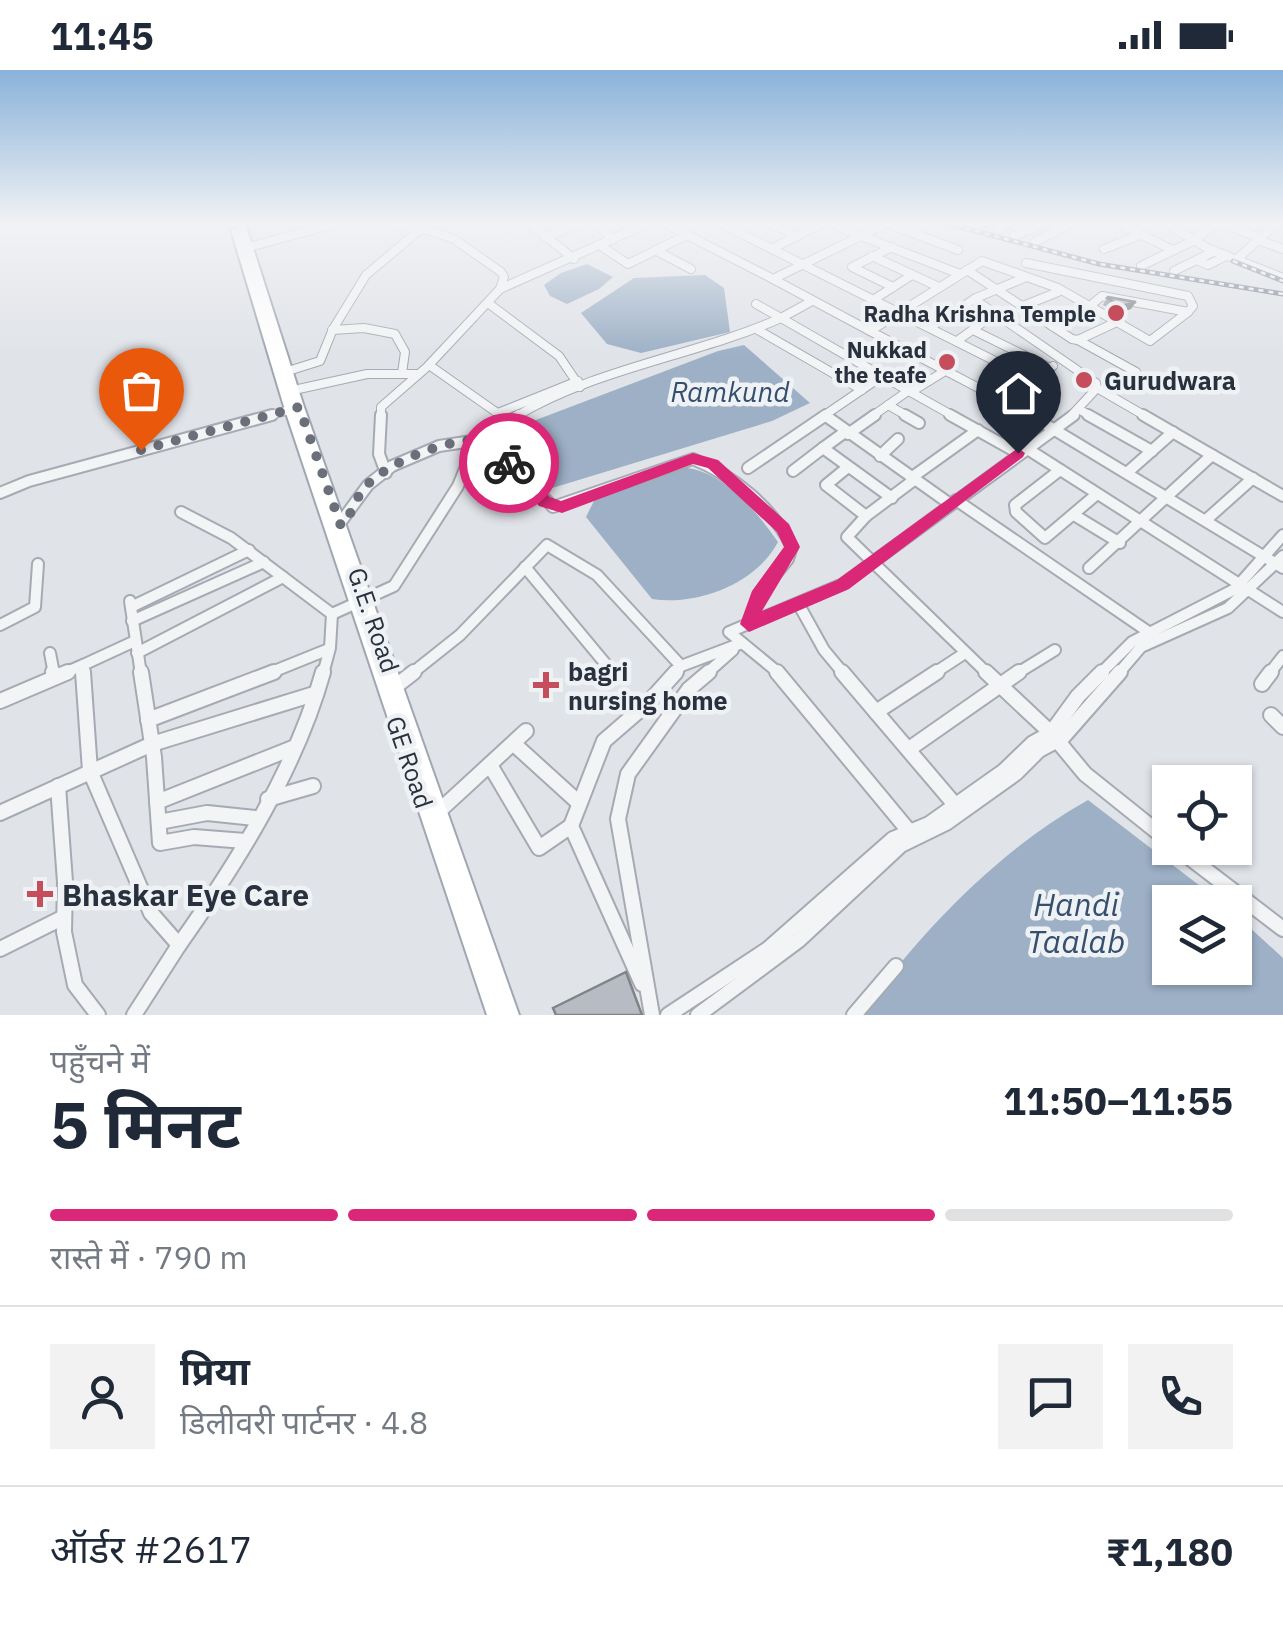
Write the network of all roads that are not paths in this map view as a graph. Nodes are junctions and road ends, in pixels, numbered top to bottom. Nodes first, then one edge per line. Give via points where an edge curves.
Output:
1 (248, 267) edge
2 (255, 267) edge
3 (375, 267) edge
4 (494, 267) edge
5 (553, 267) edge
6 (633, 267) edge
7 (687, 267) edge
8 (748, 267) edge
9 (798, 267) edge
10 (810, 267) edge
11 (852, 267) joint
12 (895, 267) edge
13 (950, 267) edge
14 (972, 267) edge
15 (997, 267) edge
16 (1046, 267) edge
17 (1183, 267) edge
18 (1257, 267) edge
19 (691, 269) dead end
20 (640, 271) dead end
21 (964, 272) junction
22 (1174, 272) dead end
23 (912, 275) junction
24 (1024, 278) junction
25 (1283, 278) edge
26 (832, 279) junction
27 (773, 280) junction
28 (1102, 281) junction
29 (500, 288) junction
30 (892, 288) junction
31 (939, 288) junction
32 (1000, 290) junction
33 (1058, 292) dead end
34 (1102, 296) junction
35 (974, 299) junction
36 (873, 300) junction
37 (812, 302) junction
38 (488, 303) junction
39 (756, 304) dead end
40 (1024, 306) junction
41 (1093, 307) junction
42 (898, 312) junction
43 (1188, 312) junction
44 (996, 314) junction
45 (781, 318) junction
46 (1119, 321) junction
47 (1052, 326) junction
48 (931, 328) junction
49 (332, 330) junction
50 (758, 330) junction
51 (972, 330) junction
52 (870, 332) junction
53 (1075, 340) junction
54 (957, 341) junction
55 (1046, 349) junction
56 (1062, 360) junction
57 (428, 365) junction
58 (1050, 368) junction
59 (945, 371) junction
60 (288, 372) junction
61 (1136, 372) dead end
62 (402, 373) junction
63 (418, 374) junction
64 (882, 376) junction
65 (1035, 380) junction
66 (579, 384) junction
67 (1097, 388) junction
68 (294, 390) junction
69 (862, 390) junction
70 (909, 392) junction
71 (1007, 403) junction
72 (888, 405) junction
73 (294, 408) junction
74 (1080, 410) junction
75 (502, 416) junction
76 (826, 416) junction
77 (918, 423) dead end
78 (1054, 427) junction
79 (978, 430) junction
80 (1172, 432) junction
81 (846, 433) junction
82 (481, 439) junction
83 (898, 439) dead end
84 (823, 448) junction
85 (1022, 450) junction
86 (1152, 450) junction
87 (1212, 454) junction
88 (880, 456) junction
89 (848, 467) junction
90 (748, 468) dead end
91 (1060, 470) junction
92 (1129, 471) junction
93 (386, 472) junction
94 (792, 472) dead end
95 (912, 478) junction
96 (1253, 478) junction
97 (0, 493) edge
98 (1097, 494) junction
99 (1166, 495) junction
100 (1283, 496) edge
101 (892, 498) junction
102 (953, 502) junction
103 (181, 512) dead end
104 (1074, 514) junction
105 (866, 516) junction
106 (1206, 520) junction
107 (1140, 522) junction
108 (336, 529) junction
109 (1283, 535) edge
110 (1120, 543) junction
111 (250, 550) junction
112 (1277, 561) edge
113 (264, 562) junction
114 (38, 564) dead end
115 (871, 564) junction
116 (524, 568) junction
117 (1090, 568) dead end
118 (284, 578) junction
119 (1244, 588) junction
120 (360, 599) junction
121 (799, 604) junction
122 (1283, 612) edge
123 (332, 614) junction
124 (132, 621) junction
125 (749, 624) junction
126 (0, 625) edge
127 (1152, 635) junction
128 (742, 642) junction
129 (136, 647) junction
130 (329, 648) junction
131 (1055, 650) dead end
132 (50, 653) dead end
133 (965, 653) junction
134 (1283, 656) edge
135 (83, 665) junction
136 (681, 666) junction
137 (616, 676) dead end
138 (54, 678) junction
139 (999, 684) junction
140 (1262, 684) dead end
141 (396, 686) junction
142 (314, 694) junction
143 (0, 701) edge
144 (876, 712) junction
145 (1271, 716) dead end
146 (148, 720) junction
147 (1283, 727) edge
148 (526, 732) dead end
149 (1053, 738) junction
150 (152, 744) junction
151 (514, 744) junction
152 (295, 746) junction
153 (909, 749) junction
154 (490, 765) junction
155 (90, 771) junction
156 (58, 786) junction
157 (313, 786) dead end
158 (268, 800) junction
159 (157, 802) junction
160 (579, 802) junction
161 (956, 806) junction
162 (438, 812) junction
163 (0, 813) edge
164 (255, 818) junction
165 (159, 822) junction
166 (570, 826) junction
167 (1152, 826) edge
168 (913, 837) junction
169 (245, 841) junction
170 (1200, 865) edge
171 (64, 917) junction
172 (1283, 929) edge
173 (179, 945) junction
174 (0, 949) edge
175 (896, 966) dead end
176 (649, 999) junction
177 (98, 1015) edge
178 (134, 1015) edge
179 (497, 1015) edge
180 (509, 1015) edge
181 (652, 1015) edge
182 (668, 1015) edge
183 (698, 1015) edge
184 (854, 1015) edge

1 - 73 main road, GE Road
2 - 60 main road
3 - 49 street
4 - 29 street via 504,277
5 - 29 street
6 - 20 street
7 - 19 street
8 - 27 street
9 - 27 street
10 - 26 street
11 - 26 street
11 - 30 street
12 - 23 street
13 - 21 street
14 - 21 street
15 - 24 street
16 - 28 street
17 - 22 street
18 - 25 street
21 - 31 street
21 - 32 street
23 - 30 street
23 - 31 street
24 - 32 street
24 - 41 street
26 - 36 street
27 - 37 street
28 - 34 street
28 - 43 street via 1188,296
29 - 38 street
30 - 36 street
31 - 42 street
32 - 35 street
32 - 40 street
33 - 40 street
34 - 41 street
34 - 43 street
35 - 44 street
35 - 48 street
36 - 42 street
37 - 45 street
37 - 52 street
38 - 57 street
38 - 66 street via 550,348
39 - 45 street
40 - 47 street
41 - 46 street
41 - 47 street
42 - 48 street
42 - 52 street
43 - 46 street via 1150,341
44 - 51 street
44 - 55 street
45 - 50 street
45 - 64 street
46 - 53 street
47 - 53 street
48 - 54 street
49 - 60 street via 320,361
49 - 62 street via 395,334 406,352
50 - 66 street
50 - 69 street
51 - 54 street
51 - 58 street
52 - 59 street
53 - 55 street
53 - 61 street
54 - 65 street
55 - 56 street
56 - 58 street
56 - 67 street
57 - 63 street
57 - 75 street
58 - 65 street
59 - 70 street
59 - 71 street
60 - 68 main road
62 - 63 street
62 - 68 street
63 - 93 street via 381,407 379,454
64 - 69 street
64 - 70 street
65 - 71 street
66 - 75 street
67 - 74 street
67 - 80 street
68 - 73 main road
69 - 76 street
70 - 72 street
70 - 79 street
71 - 78 street
72 - 77 street
72 - 81 street
73 - 97 street
73 - 108 main road, GE Road
74 - 78 street
74 - 86 street
75 - 82 street
76 - 81 street
76 - 90 street
78 - 85 street
78 - 92 street
79 - 85 street
79 - 95 street
80 - 86 street
80 - 87 street
81 - 84 street
81 - 88 street
82 - 93 street via 425,451
82 - 120 street via 394,586
82 - 125 street via 553,506 562,507 693,458 713,464 783,528 792,547 758,596
83 - 88 street
84 - 89 street
84 - 94 street
85 - 91 street
85 - 102 street
86 - 92 street
87 - 96 street
87 - 99 street
88 - 95 street
89 - 101 street
89 - 105 street via 826,485
91 - 98 street
91 - 104 street via 1015,505 1016,512 1044,538
92 - 99 street
93 - 108 street via 366,486
95 - 101 street
95 - 102 street
96 - 100 street
96 - 106 street
98 - 104 street
98 - 107 street
99 - 106 street
99 - 107 street
101 - 105 street
102 - 115 street
102 - 127 street
103 - 111 street
104 - 110 street
105 - 115 street via 846,537
106 - 112 street
107 - 110 street
107 - 119 street
108 - 120 main road, GE Road
109 - 112 street
110 - 117 street
111 - 113 street
111 - 124 street via 130,604
112 - 119 street
113 - 118 street
113 - 124 street
114 - 126 street via 36,607
115 - 121 street
115 - 133 street
116 - 136 street via 547,544 598,575
116 - 137 street
116 - 141 street via 460,636
118 - 123 street
118 - 129 street
119 - 122 street
119 - 127 street
120 - 123 street
120 - 141 main road, G.E. Road
120 - 179 main road, GE Road
121 - 125 street
121 - 144 street via 824,650
123 - 130 street
124 - 129 street
125 - 128 street via 729,632
127 - 149 street via 1078,696
128 - 136 street
128 - 168 street via 786,678
128 - 176 street via 689,688 628,774 618,818
129 - 135 street
129 - 146 street
130 - 142 street
130 - 146 street
131 - 139 street
132 - 138 street
133 - 139 street
133 - 144 street
134 - 140 street
135 - 138 street
135 - 155 street
136 - 160 street via 604,741
138 - 143 street
139 - 149 street
139 - 153 street
141 - 162 main road, G.E. Road
142 - 150 street
142 - 152 street
144 - 153 street
145 - 147 street
146 - 150 street
148 - 151 street
149 - 161 street
149 - 167 street
149 - 168 street
150 - 155 street
150 - 159 street
151 - 154 street
151 - 160 street
152 - 158 street
152 - 159 street
153 - 161 street
154 - 162 street
154 - 166 street via 540,848
155 - 156 street
155 - 173 street via 151,913
156 - 163 street
156 - 171 street
157 - 158 street
158 - 164 street
159 - 165 street
160 - 166 street
161 - 168 street
162 - 180 main road, G.E. Road
164 - 165 street via 187,813
164 - 169 street
165 - 169 street via 160,843 194,837
166 - 176 street
168 - 182 street via 893,839 768,949
168 - 183 street via 799,940
169 - 173 street
170 - 172 street
171 - 174 street
171 - 177 street via 75,985
173 - 178 street
175 - 184 street
176 - 181 street

